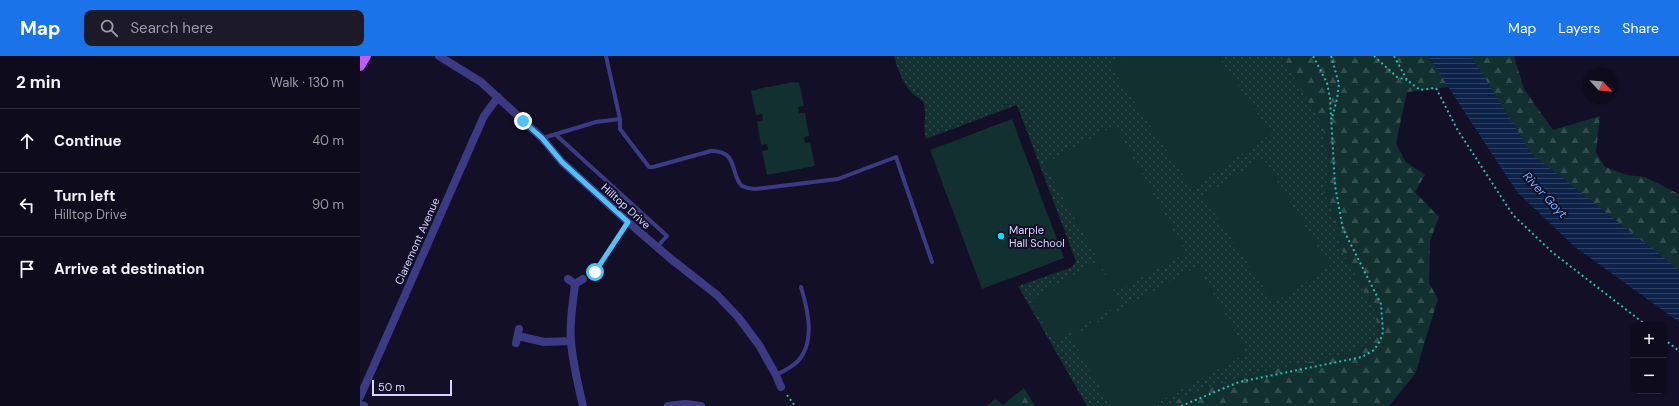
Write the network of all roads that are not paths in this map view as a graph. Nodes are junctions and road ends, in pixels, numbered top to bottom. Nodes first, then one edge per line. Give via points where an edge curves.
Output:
1 (366, 56) edge
2 (440, 56) edge
3 (606, 56) edge
4 (360, 66) edge
5 (498, 97) junction
6 (620, 118) junction
7 (555, 134) junction
8 (542, 138) junction
9 (657, 247) junction
10 (932, 262) dead end
11 (583, 279) road end
12 (801, 287) dead end
13 (518, 336) dead end
14 (571, 341) junction
15 (776, 375) junction
16 (781, 387) road end
17 (360, 397) edge
18 (360, 405) edge
19 (364, 406) edge
20 (583, 406) edge
21 (668, 406) edge
22 (701, 406) edge

1 - 4 main road
2 - 5 street, Hilltop Drive via 481,82
3 - 6 lane
5 - 8 street, Hilltop Drive
5 - 17 street, Claremont Avenue via 484,116
6 - 7 lane
6 - 10 lane via 620,129 649,167 718,151 728,157 739,182 748,188 838,179 896,157
7 - 8 lane
7 - 9 lane via 667,236
8 - 9 street, Hilltop Drive via 562,162
9 - 15 street, Hilltop Drive via 717,295 738,317
11 - 14 street via 572,282
12 - 15 lane via 806,304 807,345 796,363
13 - 14 street via 544,342
14 - 20 street
15 - 16 street, Hilltop Drive
18 - 19 street
21 - 22 street

